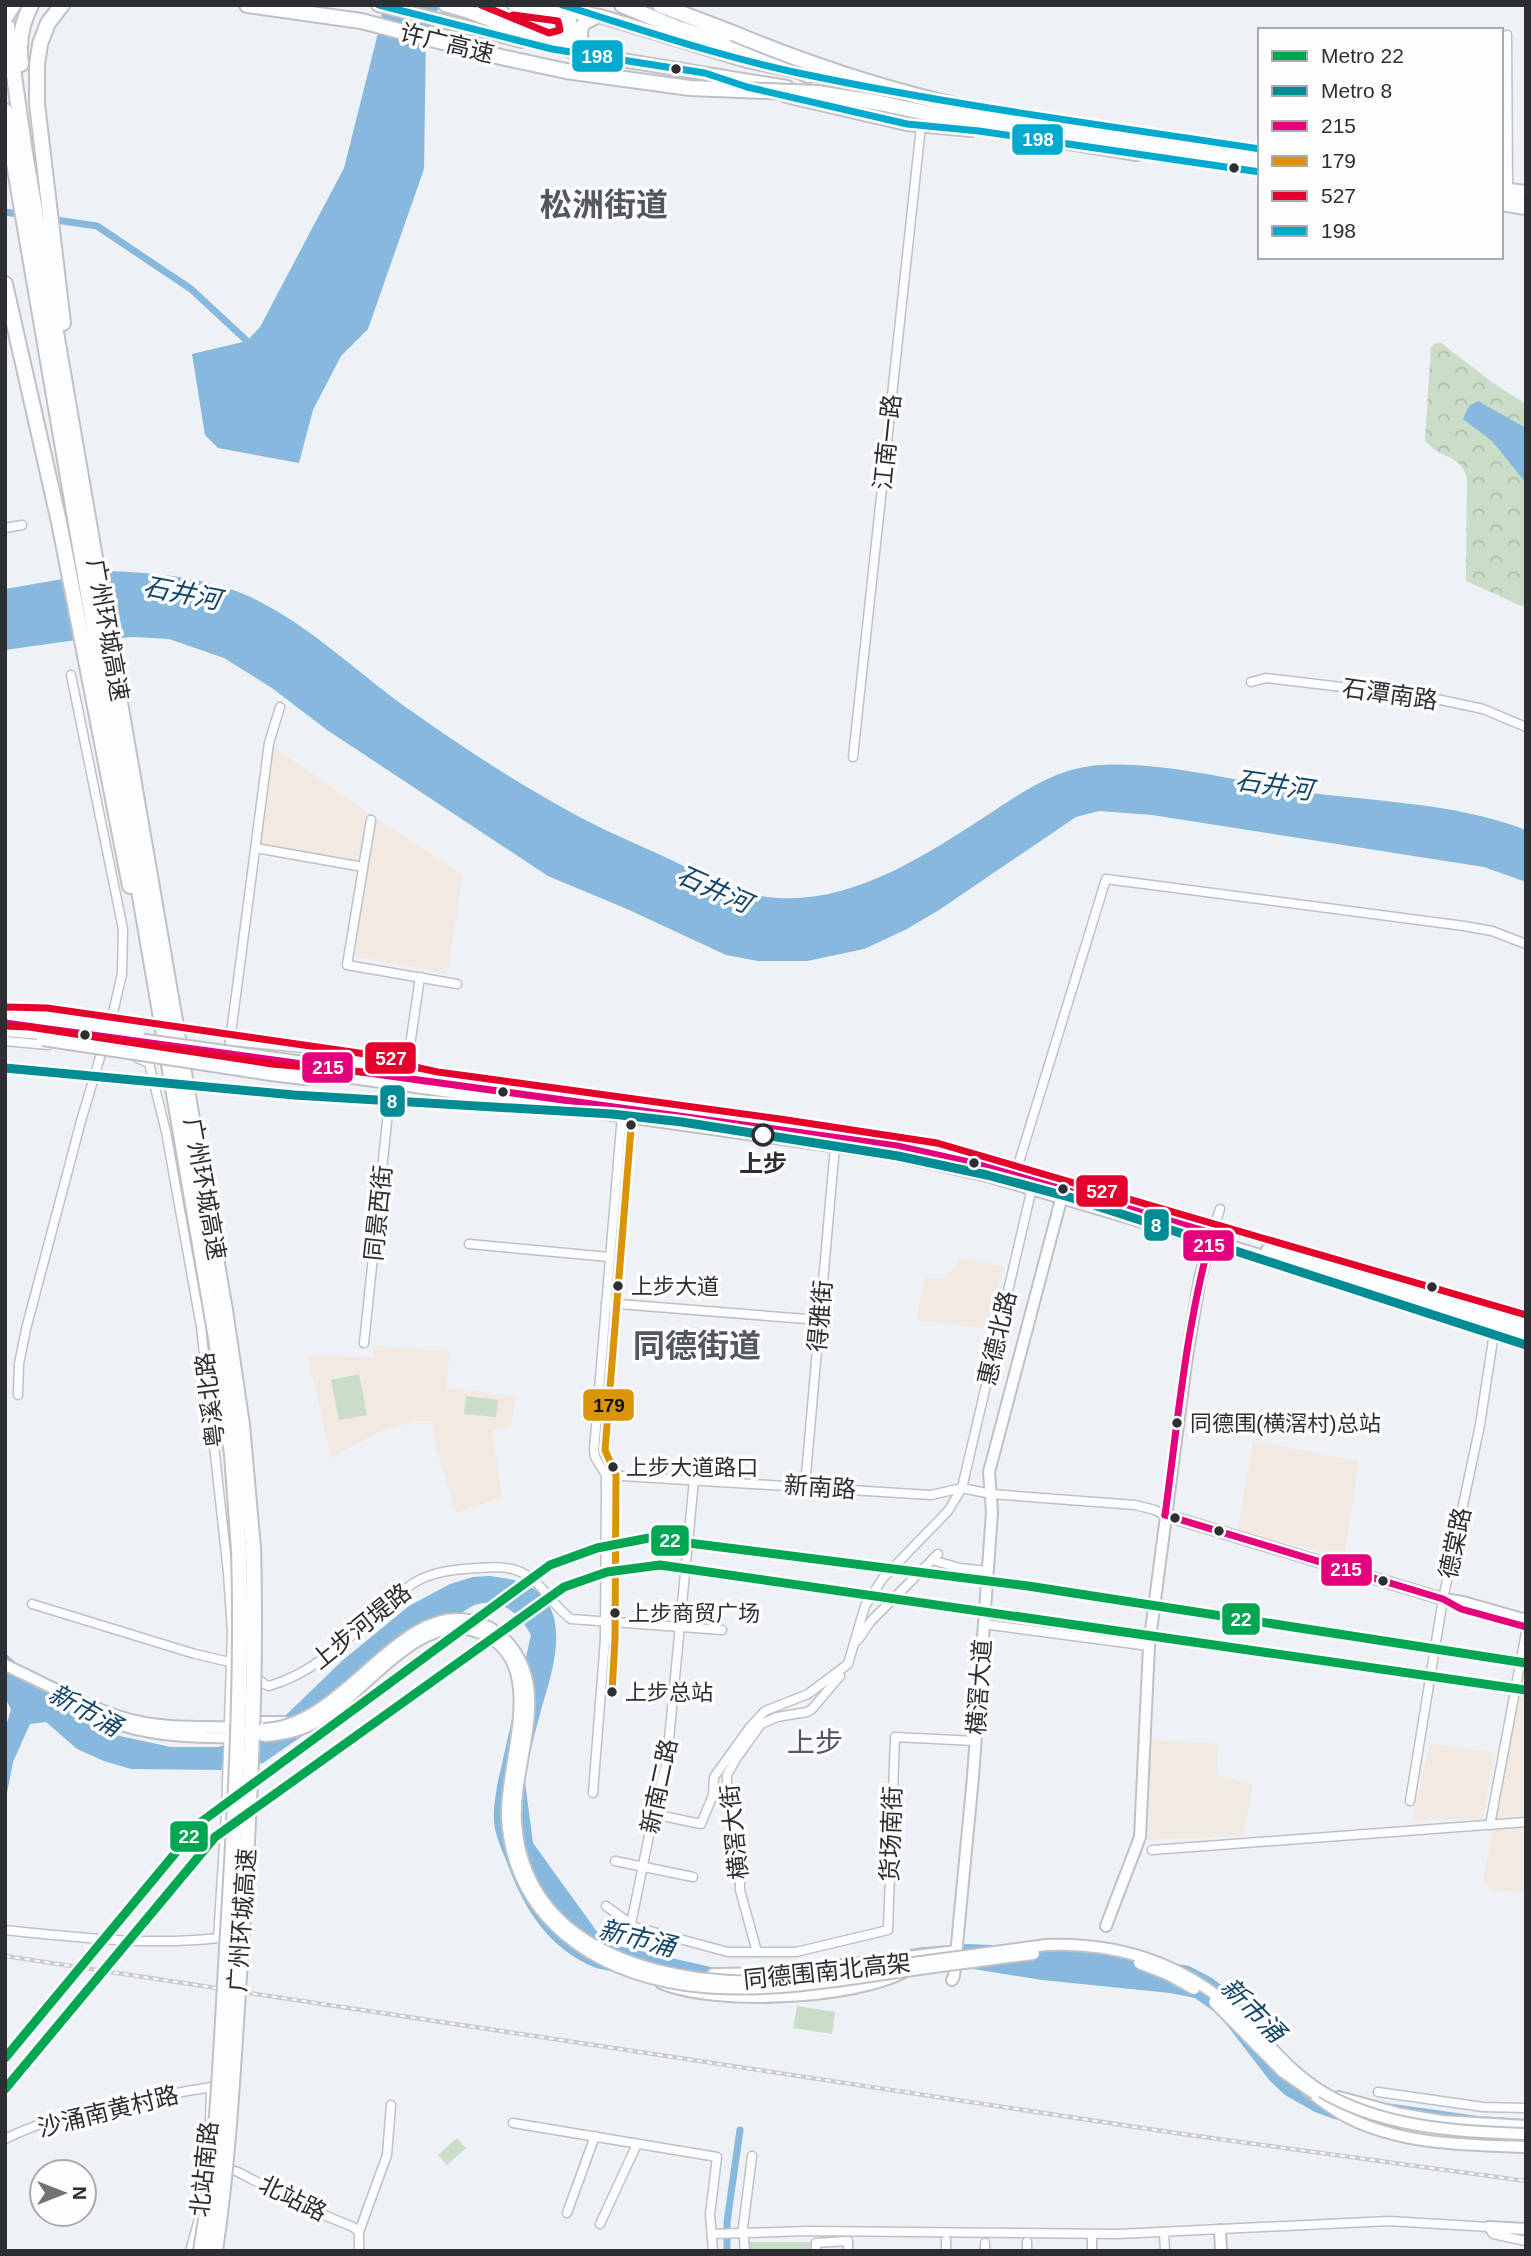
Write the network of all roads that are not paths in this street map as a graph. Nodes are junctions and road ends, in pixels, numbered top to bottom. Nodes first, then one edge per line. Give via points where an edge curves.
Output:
1 (13, 5) edge
2 (31, 5) edge
3 (62, 5) edge
4 (247, 5) edge
5 (301, 5) edge
6 (378, 5) edge
7 (514, 5) edge
8 (622, 5) edge
9 (660, 5) edge
10 (676, 5) edge
11 (450, 6) edge
12 (565, 7) edge
13 (5, 12) edge
14 (600, 16) junction
15 (5, 18) edge
16 (361, 21) junction
17 (733, 33) junction
18 (1507, 35) dead end
19 (548, 44) junction
20 (573, 52) junction
21 (592, 56) junction
22 (705, 73) junction
23 (808, 75) junction
24 (867, 86) junction
25 (860, 101) junction
26 (962, 103) junction
27 (5, 111) edge
28 (954, 123) junction
29 (921, 126) junction
30 (979, 131) junction
31 (1258, 151) edge
32 (1258, 151) edge
33 (5, 162) edge
34 (1258, 166) edge
35 (1258, 172) edge
36 (45, 181) junction
37 (1503, 186) edge
38 (1526, 186) edge
39 (1526, 193) edge
40 (1503, 202) edge
41 (1526, 207) edge
42 (1503, 210) edge
43 (1526, 213) edge
44 (5, 284) edge
45 (44, 340) junction
46 (76, 453) junction
47 (22, 524) dead end
48 (5, 527) edge
49 (71, 676) dead end
50 (1251, 682) dead end
51 (280, 707) dead end
52 (1526, 727) edge
53 (114, 735) junction
54 (853, 757) dead end
55 (371, 820) dead end
56 (256, 848) junction
57 (363, 867) junction
58 (1526, 944) edge
59 (420, 977) junction
60 (457, 984) dead end
61 (5, 1011) edge
62 (5, 1017) edge
63 (112, 1017) junction
64 (5, 1023) edge
65 (44, 1029) junction
66 (5, 1030) edge
67 (5, 1036) edge
68 (5, 1041) edge
69 (230, 1041) junction
70 (100, 1054) junction
71 (407, 1066) junction
72 (325, 1069) junction
73 (416, 1078) junction
74 (391, 1083) junction
75 (622, 1115) junction
76 (835, 1146) junction
77 (1015, 1175) junction
78 (1032, 1188) junction
79 (1062, 1196) junction
80 (1220, 1209) dead end
81 (1210, 1237) junction
82 (469, 1244) dead end
83 (609, 1257) junction
84 (606, 1303) junction
85 (820, 1320) junction
86 (1495, 1326) junction
87 (1526, 1326) edge
88 (1526, 1335) edge
89 (364, 1343) dead end
90 (18, 1395) dead end
91 (606, 1475) junction
92 (694, 1480) junction
93 (805, 1486) junction
94 (962, 1488) junction
95 (991, 1494) junction
96 (1166, 1515) junction
97 (246, 1549) junction
98 (988, 1571) junction
99 (1443, 1600) junction
100 (33, 1605) dead end
101 (1526, 1620) edge
102 (605, 1621) junction
103 (983, 1624) junction
104 (681, 1627) junction
105 (722, 1630) dead end
106 (1526, 1630) edge
107 (1149, 1646) junction
108 (231, 1662) junction
109 (848, 1664) junction
110 (5, 1665) edge
111 (5, 1673) edge
112 (228, 1732) junction
113 (975, 1741) junction
114 (593, 1793) dead end
115 (1409, 1801) dead end
116 (653, 1814) junction
117 (1526, 1822) edge
118 (1490, 1825) junction
119 (1152, 1850) dead end
120 (615, 1861) dead end
121 (642, 1866) junction
122 (693, 1877) dead end
123 (606, 1906) dead end
124 (631, 1924) junction
125 (1106, 1926) dead end
126 (5, 1930) edge
127 (757, 1952) junction
128 (957, 1953) junction
129 (665, 1973) junction
130 (642, 1974) junction
131 (953, 1978) dead end
132 (211, 2087) joint
133 (1304, 2089) junction
134 (1324, 2092) junction
135 (1378, 2092) dead end
136 (391, 2105) dead end
137 (1526, 2108) edge
138 (513, 2123) dead end
139 (1526, 2126) edge
140 (1526, 2134) edge
141 (595, 2136) junction
142 (5, 2139) edge
143 (1526, 2141) edge
144 (637, 2144) junction
145 (1526, 2147) edge
146 (752, 2156) dead end
147 (207, 2164) junction
148 (566, 2213) dead end
149 (600, 2224) dead end
150 (1489, 2227) junction
151 (1526, 2229) edge
152 (1220, 2230) junction
153 (359, 2232) junction
154 (1164, 2233) junction
155 (712, 2234) junction
156 (744, 2234) junction
157 (1092, 2234) junction
158 (946, 2240) dead end
159 (1526, 2241) edge
160 (361, 2250) edge
161 (190, 2251) edge
162 (201, 2251) edge
163 (215, 2251) edge
164 (713, 2251) edge
165 (745, 2251) edge
166 (816, 2251) edge
167 (848, 2251) edge
168 (946, 2251) edge
169 (1092, 2251) edge
170 (1165, 2251) edge
171 (1221, 2251) edge

1 - 15 highway, bridge
2 - 36 highway via 22,27 20,58 30,136
3 - 36 highway via 44,32 37,65
4 - 16 highway
5 - 16 highway, 许广高速
6 - 20 main road
7 - 12 main road
8 - 23 highway
9 - 17 highway
10 - 17 highway
11 - 19 main road
12 - 14 main road
12 - 19 main road via 570,36
13 - 46 highway, 广州环城高速
14 - 21 main road via 583,24 581,30 582,45
14 - 23 main road
16 - 34 highway, 许广高速, bridge via 566,71 690,88 817,93 964,121
17 - 31 highway, bridge via 834,73 937,101
18 - 37 street
19 - 20 main road
20 - 21 main road
21 - 22 main road
22 - 25 main road
22 - 29 main road via 747,87
23 - 24 main road
24 - 25 main road via 867,97
24 - 26 main road
25 - 28 main road
26 - 28 main road via 951,111
26 - 32 main road
27 - 45 highway, 广州环城高速
28 - 30 main road
29 - 30 main road
29 - 54 street, 江南一路
30 - 35 main road
33 - 45 highway
36 - 46 highway
37 - 38 main road
37 - 39 highway
40 - 41 highway
42 - 43 main road
44 - 53 highway
45 - 53 highway, 广州环城高速
46 - 53 highway, 广州环城高速
47 - 48 street
49 - 63 street via 123,929 122,974
50 - 52 street, 石潭南路 via 1266,678 1427,697 1483,709
51 - 56 street via 269,744
53 - 97 highway, 广州环城高速 via 119,836 171,1070
53 - 97 highway, 广州环城高速 via 225,1310 242,1425
55 - 57 street
56 - 57 street
56 - 69 street
57 - 59 street via 348,965
58 - 77 street via 1464,926 1106,879
59 - 60 street
59 - 71 street
61 - 63 street
62 - 65 main road
63 - 70 street
64 - 65 main road
65 - 66 main road
65 - 67 main road
65 - 72 main road
68 - 70 street
69 - 71 street via 314,1049
69 - 74 street via 227,1062 232,1066 367,1085
70 - 90 street via 26,1329
70 - 108 street, 粤溪北路 via 149,1063 166,1132 201,1327 228,1573
71 - 73 street
72 - 73 main road
72 - 74 main road
73 - 77 main road via 897,1146
74 - 75 main road
74 - 89 street, 同景西街
75 - 76 main road
75 - 83 street
76 - 78 main road via 932,1161
76 - 85 street, 得雅街
77 - 81 main road
78 - 79 main road
78 - 94 street, 惠德北路
79 - 81 main road
79 - 95 main road, 横滘大道 via 994,1452
80 - 81 street
81 - 86 main road
81 - 87 main road
81 - 96 main road via 1187,1356
82 - 83 street
83 - 84 street
84 - 85 street
84 - 91 street via 594,1450
85 - 93 street, 得雅街
86 - 88 main road
86 - 99 street, 德棠路 via 1480,1425
91 - 92 street, 新南路
91 - 102 street
92 - 93 street, 新南路
92 - 104 street, 新南二路
93 - 94 street, 新南路 via 931,1494
94 - 95 street, 新南路
94 - 109 street via 948,1511 883,1578 865,1606
95 - 96 street, 新南路 via 1124,1504
95 - 98 main road, 横滘大道
96 - 99 main road
96 - 107 main road
97 - 162 highway, 广州环城高速, bridge via 214,2165
97 - 163 highway, 广州环城高速, bridge via 254,1677 250,1786 226,2166
98 - 103 main road, 横滘大道
98 - 109 street, 横滘大街 via 960,1568 935,1557 860,1633
99 - 101 main road
99 - 106 main road
99 - 115 street, 德棠路
100 - 108 street
102 - 104 street, 上步河堤路
102 - 108 street, 上步河堤路 via 571,1619 540,1584 519,1571 505,1567 446,1570 405,1588 320,1662 285,1680 264,1685
102 - 114 street
103 - 107 street
103 - 113 main road, 横滘大道
104 - 105 street, 上步河堤路
104 - 116 street, 新南二路 via 667,1760
106 - 118 street
107 - 125 main road via 1140,1837
108 - 112 street, 粤溪北路
109 - 116 street via 808,1694 761,1713 714,1777 713,1795 701,1824
109 - 127 street, 横滘大街 via 812,1710 761,1724 727,1775 740,1845 740,1890
110 - 112 main road, 同德围南北高架 via 134,1721
111 - 112 main road, 同德围南北高架 via 124,1726 163,1734
112 - 126 street, 粤溪北路 via 218,1938 82,1938
112 - 129 main road, 同德围南北高架, bridge via 273,1728 315,1714 428,1625 460,1619 491,1628 516,1653 527,1683 529,1710 516,1813 521,1857 534,1887 555,1917 590,1942
112 - 130 main road, 同德围南北高架, bridge via 280,1735 312,1724 428,1634 463,1628 489,1637 507,1653 519,1681 520,1710 507,1815 510,1846 523,1883 538,1908 569,1939
113 - 127 street, 货场南街 via 895,1737 888,1930 796,1952
113 - 128 main road, 横滘大道
116 - 121 street, 新南二路
117 - 118 street
118 - 119 street
120 - 121 street
121 - 122 street
121 - 124 street, 新南二路
123 - 124 street
124 - 127 street via 708,1948
128 - 129 main road, bridge via 777,1973
128 - 130 main road, bridge via 920,1961 869,1985 760,1997 703,1995
128 - 131 main road, 横滘大道, bridge
129 - 134 main road, 同德围南北高架, bridge via 761,1982 1046,1945 1115,1949 1169,1967 1217,1996 1281,2059
130 - 133 main road, 同德围南北高架, bridge via 683,1984 752,1990 1042,1953 1114,1956 1149,1967 1201,1993
132 - 142 street, 沙涌南黄村路 via 97,2109
132 - 147 street, 北站南路
133 - 143 main road, 同德围南北高架, bridge via 1343,2109 1394,2126
133 - 145 main road via 1347,2117 1381,2130 1439,2141
134 - 139 main road, bridge via 1441,2121
134 - 140 main road, 同德围南北高架, bridge via 1372,2114 1418,2125
135 - 137 street via 1483,2107
136 - 153 street via 387,2155
138 - 141 street
141 - 144 street
141 - 148 street
144 - 149 street
144 - 155 street via 717,2157
146 - 156 street
147 - 153 street, 北站路 via 238,2172
147 - 161 street, 北站南路
150 - 151 main road
150 - 152 street via 1389,2221
150 - 159 street via 1493,2234
152 - 154 street
152 - 171 main road
153 - 160 street
154 - 157 street
154 - 170 street
155 - 156 street
155 - 164 street
156 - 157 street
156 - 165 street
157 - 169 street
158 - 168 street
166 - 167 street via 816,2243 848,2241

